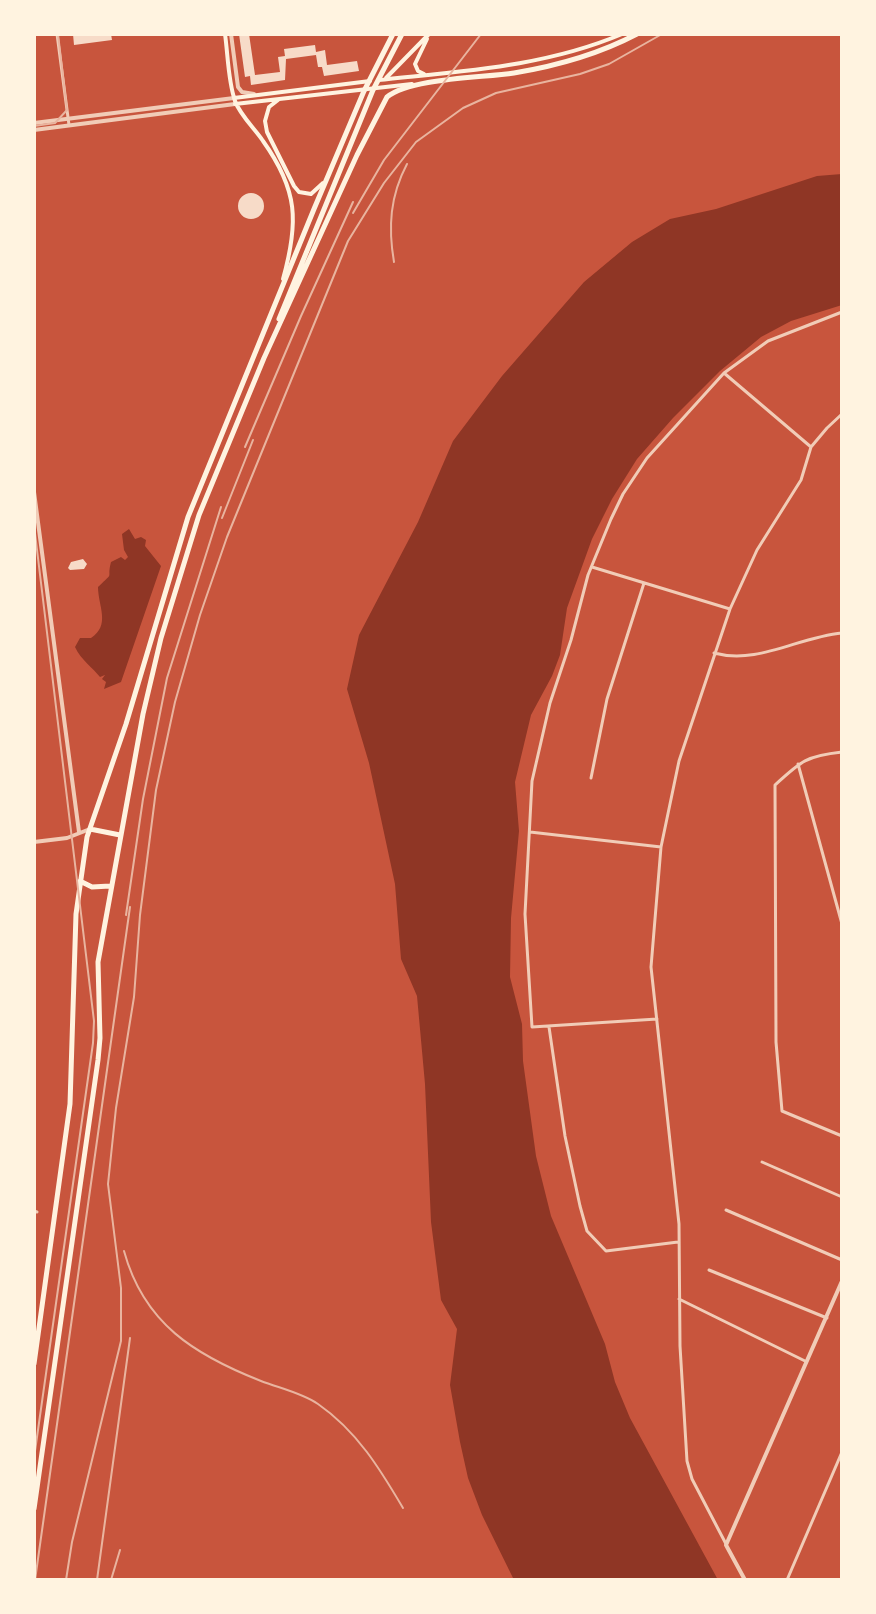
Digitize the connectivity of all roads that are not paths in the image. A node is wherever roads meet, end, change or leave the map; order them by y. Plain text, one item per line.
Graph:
1 (57, 34) edge
2 (225, 34) edge
3 (231, 34) edge
4 (393, 34) edge
5 (402, 34) edge
6 (429, 34) edge
7 (622, 34) edge
8 (637, 34) edge
9 (434, 75) junction
10 (384, 79) junction
11 (418, 84) junction
12 (260, 95) junction
13 (280, 98) junction
14 (235, 101) junction
15 (68, 118) junction
16 (34, 123) edge
17 (69, 125) junction
18 (34, 130) edge
19 (327, 177) junction
20 (280, 289) junction
21 (842, 312) edge
22 (264, 358) junction
23 (724, 373) junction
24 (842, 414) edge
25 (811, 447) junction
26 (34, 492) edge
27 (592, 567) junction
28 (644, 583) junction
29 (730, 609) junction
30 (842, 633) edge
31 (714, 653) junction
32 (842, 752) edge
33 (798, 764) junction
34 (591, 778) dead end
35 (90, 829) junction
36 (529, 831) junction
37 (79, 832) junction
38 (120, 835) junction
39 (34, 842) edge
40 (661, 847) junction
41 (80, 880) junction
42 (110, 886) junction
43 (842, 924) edge
44 (657, 1019) junction
45 (549, 1026) junction
46 (842, 1136) edge
47 (762, 1162) dead end
48 (842, 1197) edge
49 (726, 1210) dead end
50 (678, 1242) junction
51 (842, 1260) edge
52 (709, 1270) dead end
53 (842, 1281) edge
54 (679, 1299) junction
55 (827, 1318) junction
56 (808, 1362) junction
57 (34, 1364) edge
58 (842, 1452) edge
59 (34, 1509) edge
60 (726, 1545) junction
61 (745, 1580) edge
62 (787, 1580) edge

1 - 15 street
2 - 14 main road
3 - 12 street
4 - 19 main road
5 - 22 main road
6 - 9 main road
6 - 10 main road
7 - 9 main road
8 - 11 main road
9 - 10 main road
10 - 12 main road
11 - 13 main road
11 - 22 main road
12 - 14 main road
13 - 14 main road
13 - 19 main road
14 - 15 street
14 - 17 street
14 - 20 main road
15 - 16 street
15 - 17 street
17 - 18 street
19 - 20 main road
20 - 35 main road
21 - 23 street
22 - 38 main road
23 - 25 street
23 - 27 street
24 - 25 street
25 - 29 street
26 - 37 street
27 - 28 street
27 - 36 street
28 - 29 street
28 - 34 street
29 - 31 street
30 - 31 street
31 - 40 street
32 - 33 street
33 - 43 street
33 - 46 street
35 - 37 street
35 - 38 main road
35 - 41 main road
36 - 40 street
36 - 45 street
37 - 39 street
38 - 42 main road
40 - 44 street
41 - 42 main road
41 - 57 main road
42 - 59 main road
44 - 45 street
44 - 50 street
45 - 50 street
47 - 48 street
49 - 51 street
50 - 54 street
52 - 55 street
53 - 55 street
54 - 56 street
54 - 60 street
55 - 56 street
56 - 60 street
58 - 62 street
60 - 61 street

